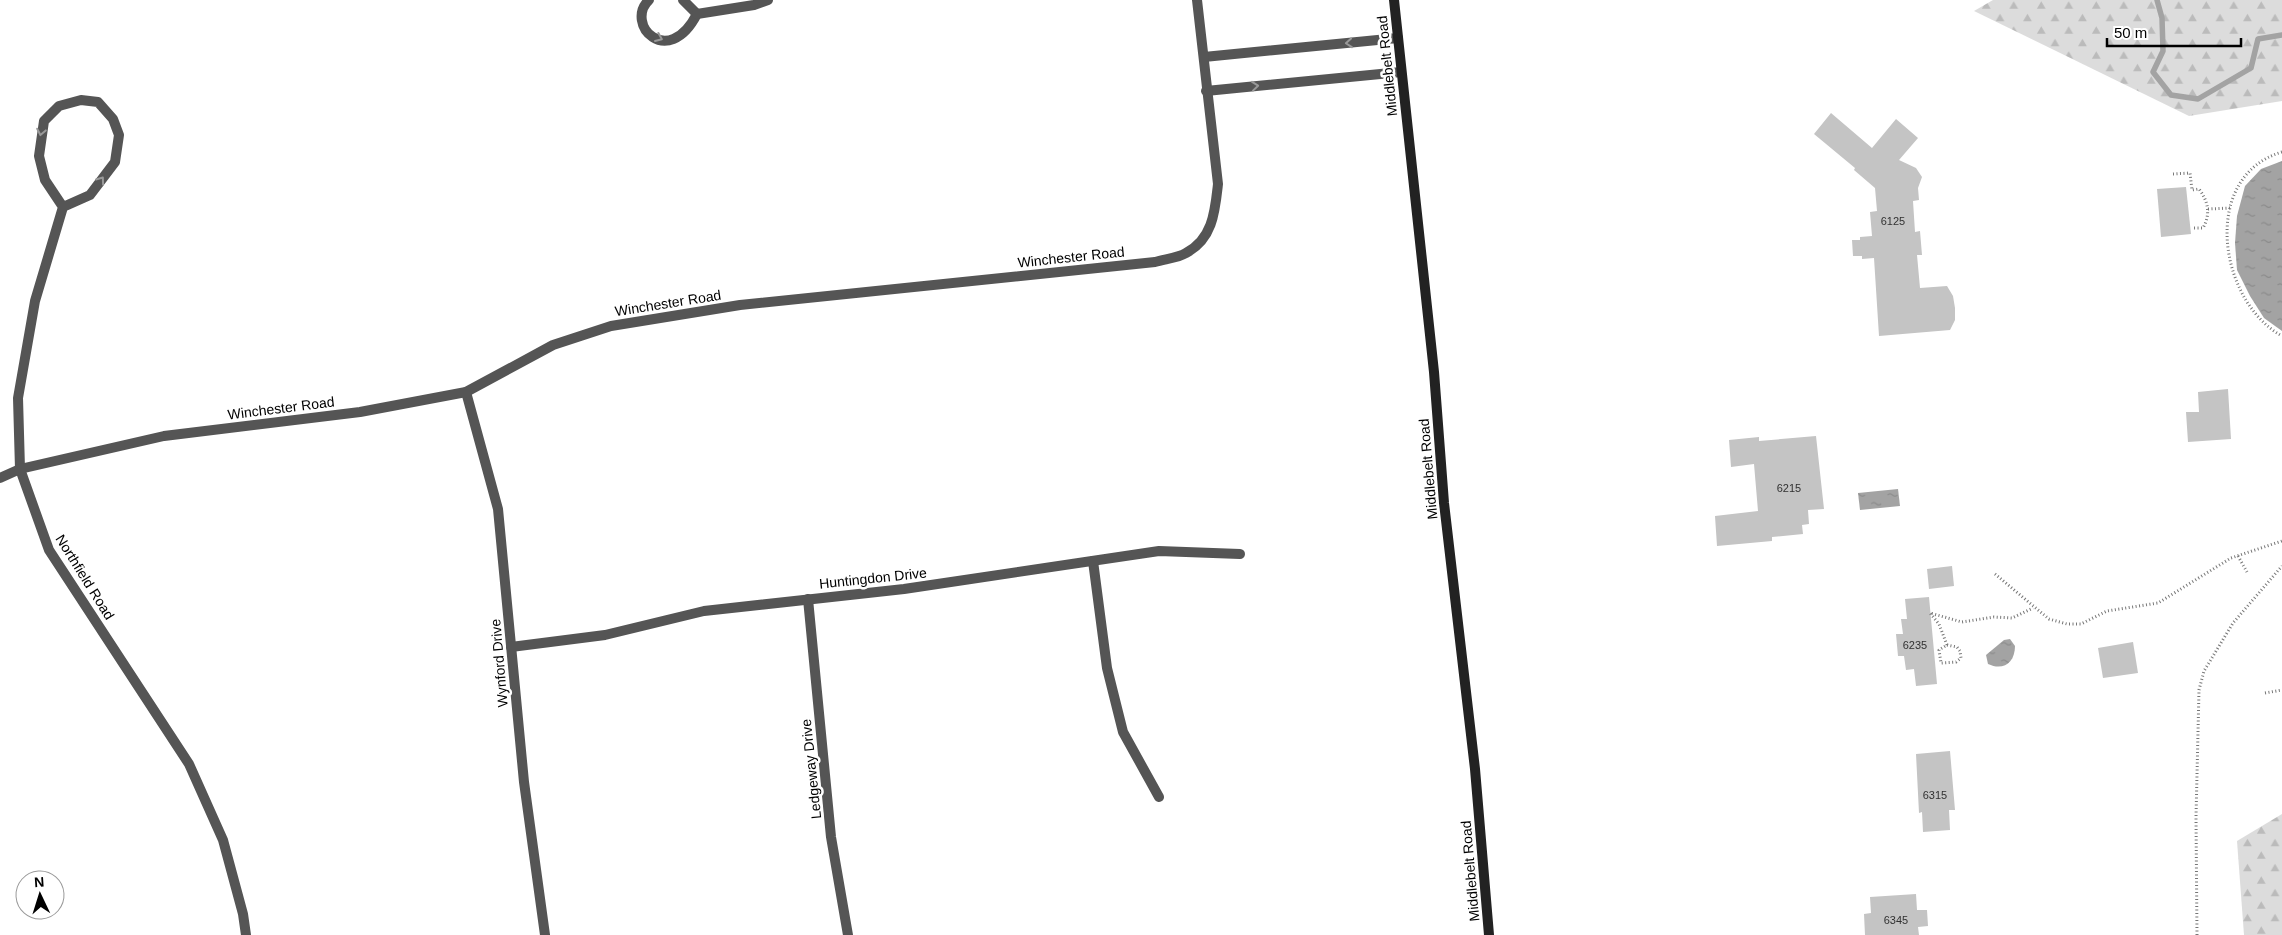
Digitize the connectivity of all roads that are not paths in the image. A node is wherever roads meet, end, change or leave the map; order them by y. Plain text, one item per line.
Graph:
1 (649, 0) edge
2 (683, 0) edge
3 (768, 0) edge
4 (1197, 0) edge
5 (1394, 0) edge
6 (697, 14) junction
7 (1398, 38) junction
8 (1204, 57) junction
9 (1401, 72) junction
10 (1206, 91) junction
11 (63, 207) junction
12 (466, 392) junction
13 (20, 469) junction
14 (0, 478) edge
15 (1240, 554) dead end
16 (1093, 561) junction
17 (808, 599) junction
18 (511, 647) junction
19 (1159, 797) dead end
20 (246, 935) edge
21 (545, 935) edge
22 (848, 935) edge
23 (1488, 935) edge

1 -> 6 street
2 - 6 street
3 - 6 street
4 - 8 street, Winchester Road
5 - 7 street, Middlebelt Road
7 -> 8 street
7 - 9 street, Middlebelt Road
8 - 10 street, Winchester Road
10 -> 9 street
9 - 23 street, Middlebelt Road
10 - 12 street, Winchester Road
11 -> 11 street
11 - 13 street, Northfield Road
12 - 13 street, Winchester Road
12 - 18 street, Wynford Drive
13 - 14 street, Winchester Road
13 - 20 street, Northfield Road
15 - 16 street, Huntingdon Drive
16 - 17 street, Huntingdon Drive
16 - 19 street
17 - 18 street, Huntingdon Drive
17 - 22 street, Ledgeway Drive
18 - 21 street, Wynford Drive

